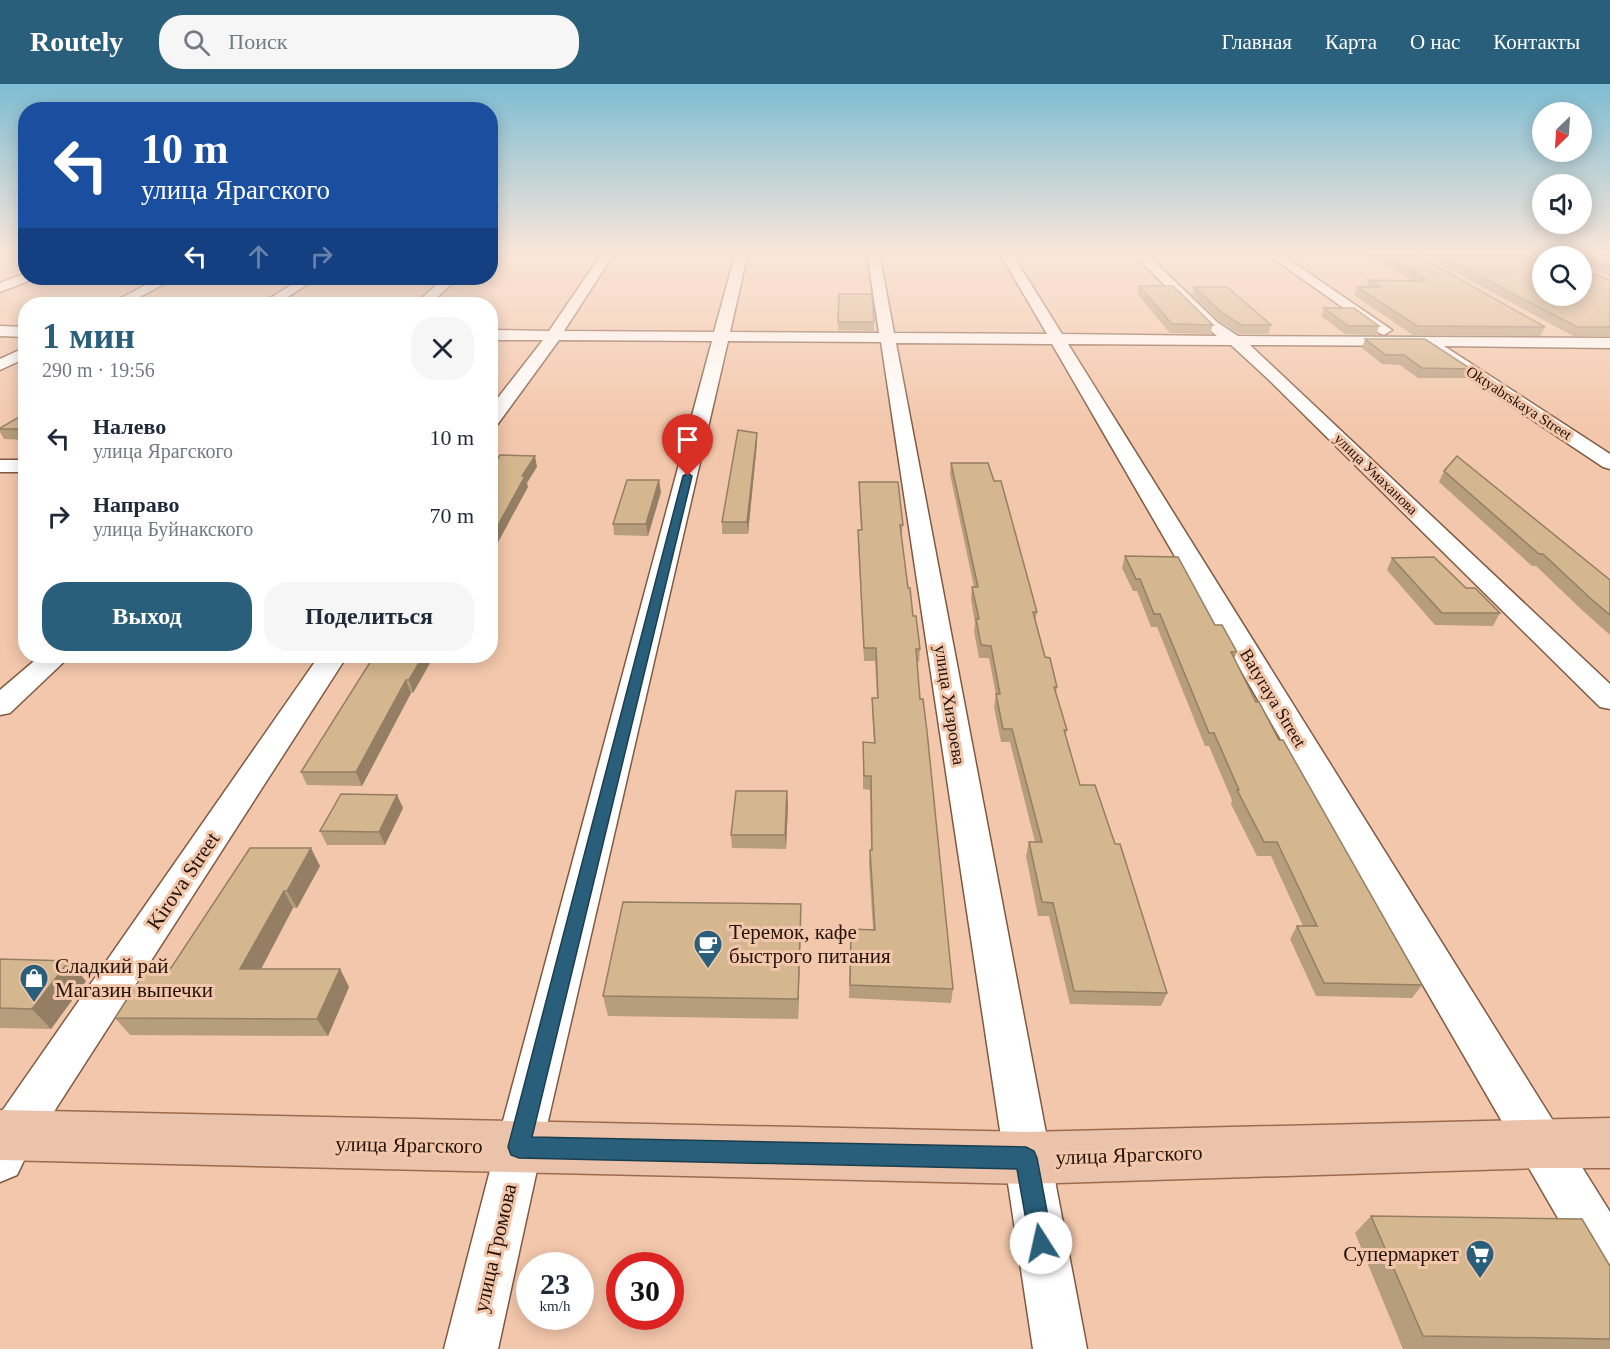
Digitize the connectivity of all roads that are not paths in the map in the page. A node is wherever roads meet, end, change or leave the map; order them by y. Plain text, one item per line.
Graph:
1 (570, 311) edge
2 (729, 311) edge
3 (884, 311) edge
4 (1040, 311) edge
5 (1198, 311) edge
6 (1356, 311) edge
7 (1538, 326) edge
8 (0, 331) edge
9 (18, 332) edge
10 (498, 334) edge
11 (554, 335) junction
12 (723, 336) junction
13 (889, 338) junction
14 (1057, 339) junction
15 (1237, 342) junction
16 (1401, 342) junction
17 (1427, 342) junction
18 (1568, 342) junction
19 (1610, 343) edge
20 (18, 356) edge
21 (0, 365) edge
22 (498, 410) edge
23 (1610, 463) edge
24 (0, 466) edge
25 (18, 466) edge
26 (48, 663) edge
27 (328, 663) edge
28 (1610, 699) edge
29 (0, 706) edge
30 (4, 1143) edge
31 (1540, 1143) junction
32 (1610, 1143) edge
33 (519, 1147) junction
34 (1026, 1158) junction
35 (1610, 1259) edge
36 (471, 1349) edge
37 (1060, 1349) edge

1 - 11 street
2 - 12 street, улица Громова
3 - 13 street, улица Хизроева
4 - 14 street, Batyraya Street
5 - 15 street, улица Умаханова
6 - 16 street
7 - 18 street
8 - 9 street
10 - 11 street
11 - 12 street
11 - 22 street
12 - 13 street
12 - 33 street, улица Громова
13 - 14 street
13 - 34 street, улица Хизроева
14 - 15 street
14 - 31 street, Batyraya Street
15 - 16 street
15 - 28 street, улица Умаханова
16 - 17 street
17 - 18 street
17 - 23 street, Oktyabrskaya Street
18 - 19 street
20 - 21 street
24 - 25 street
26 - 29 street
27 - 30 street, Kirova Street
30 - 33 main road, улица Ярагского
31 - 32 main road, улица Ярагского
31 - 34 main road, улица Ярагского
31 - 35 street, Batyraya Street
33 - 34 main road, улица Ярагского
33 - 36 street, улица Громова
34 - 37 street, улица Хизроева

